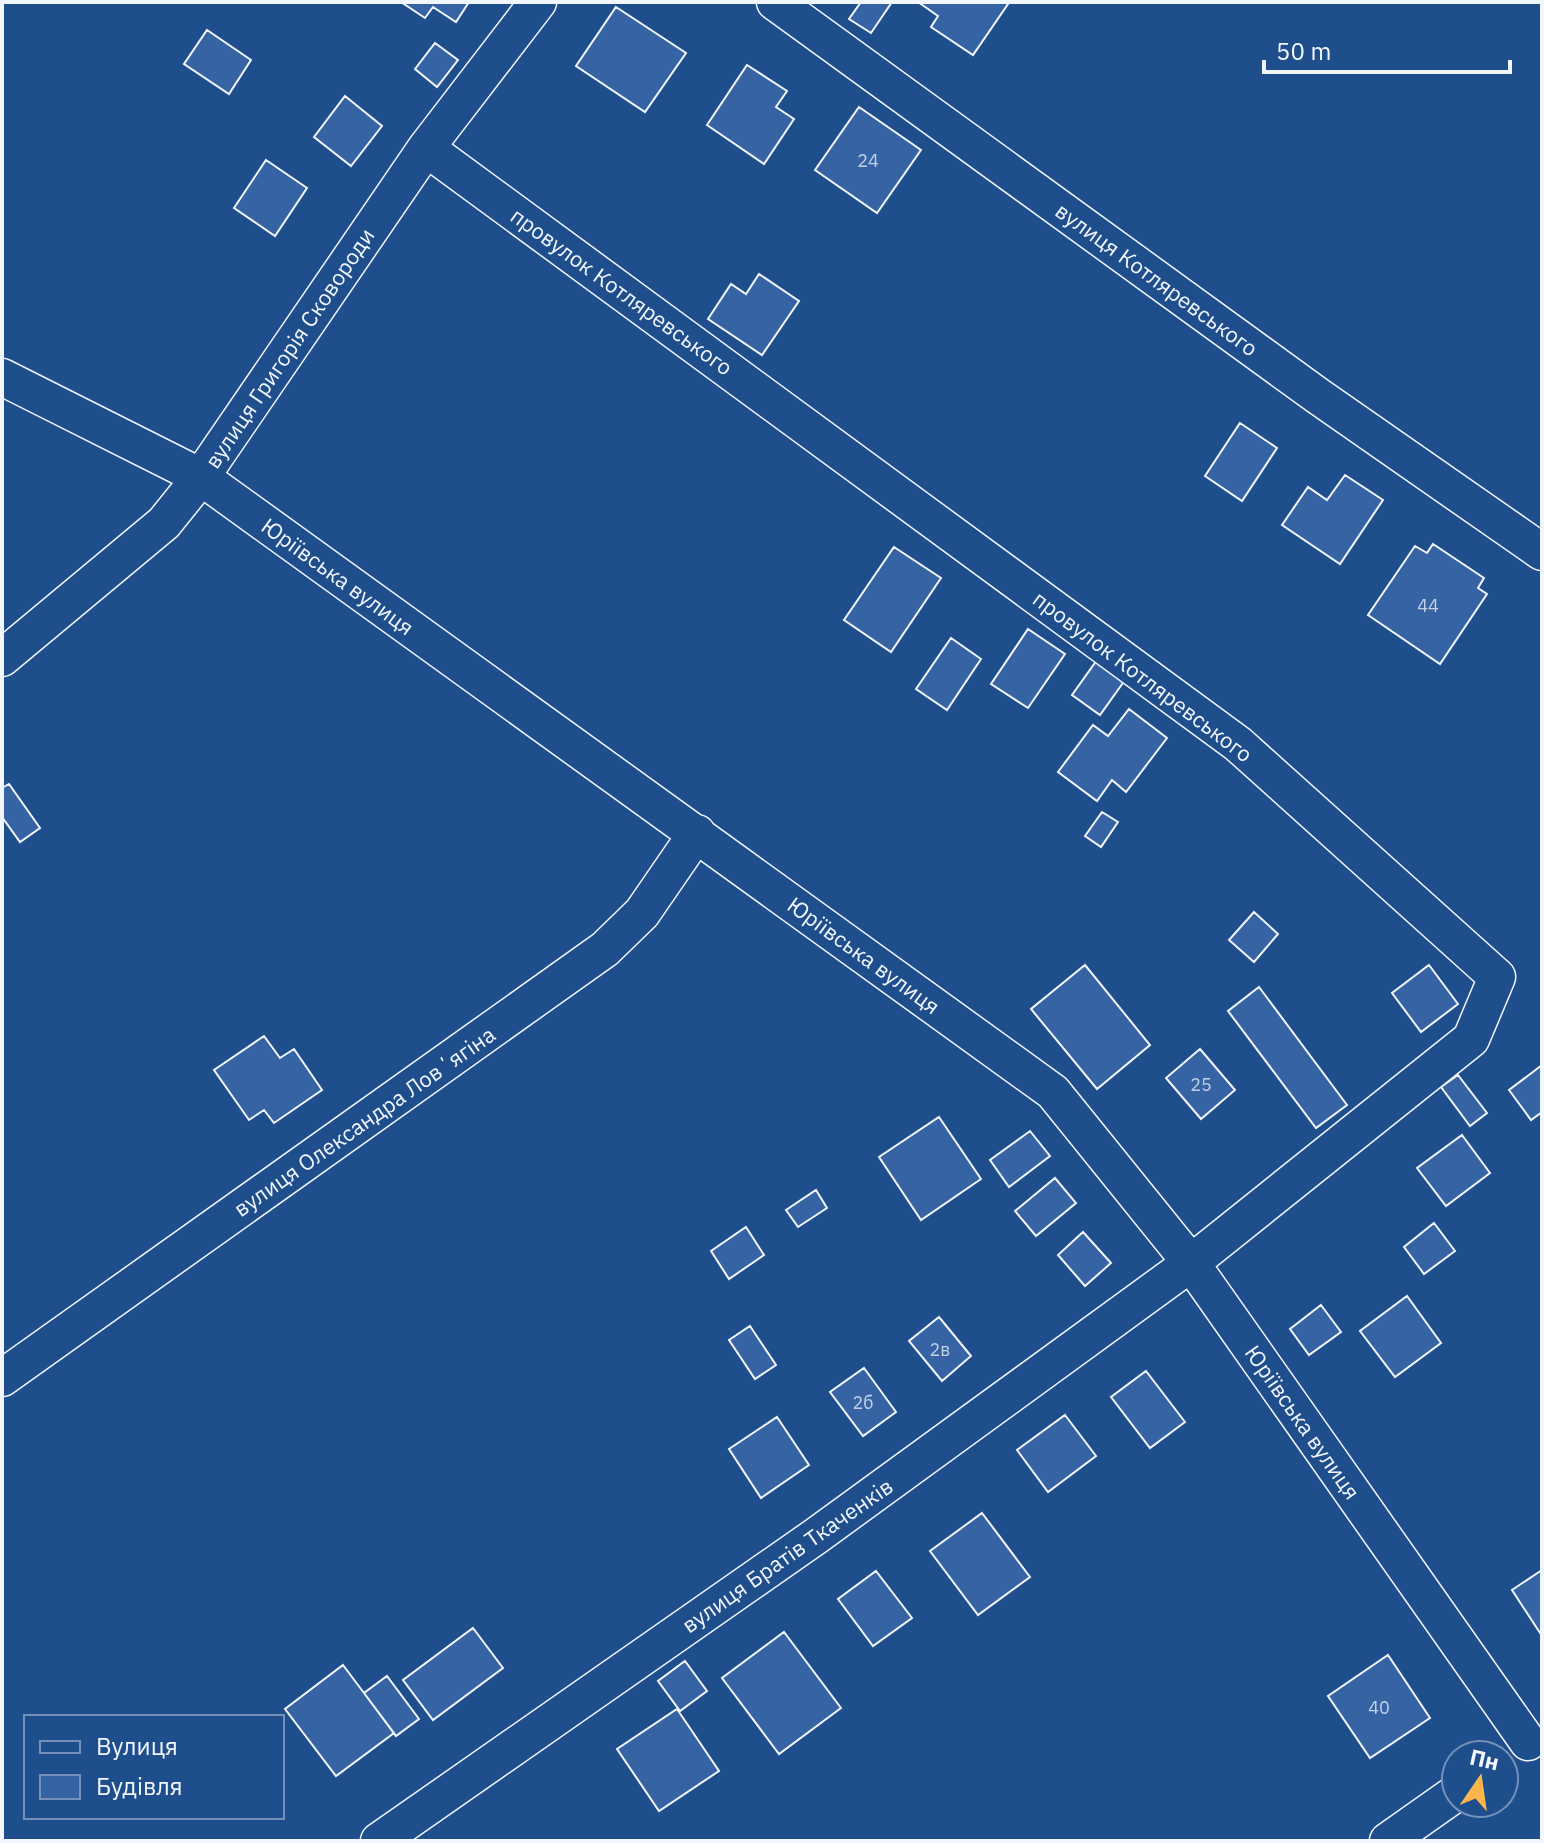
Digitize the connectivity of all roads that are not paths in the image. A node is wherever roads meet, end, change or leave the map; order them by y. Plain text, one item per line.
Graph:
1 (538, 2) edge
2 (775, 2) edge
3 (426, 148) junction
4 (2, 377) edge
5 (201, 477) junction
6 (1542, 552) edge
7 (2, 658) edge
8 (697, 833) junction
9 (1191, 1263) junction
10 (2, 1378) edge
11 (1525, 1745) edge
12 (1440, 1804) edge
13 (379, 1841) edge
14 (1388, 1841) edge

1 - 3 street, вулиця Григорія Сковороди
2 - 6 street, вулиця Котляревського
3 - 5 street, вулиця Григорія Сковороди
3 - 9 street, провулок Котляревського
4 - 5 street, Юріївська вулиця
5 - 7 street, вулиця Григорія Сковороди
5 - 8 street, Юріївська вулиця
8 - 9 street, Юріївська вулиця
8 - 10 street, вулиця Олександра Ловʼягіна
9 - 11 street, Юріївська вулиця
9 - 13 street, вулиця Братів Ткаченків
12 - 14 street

